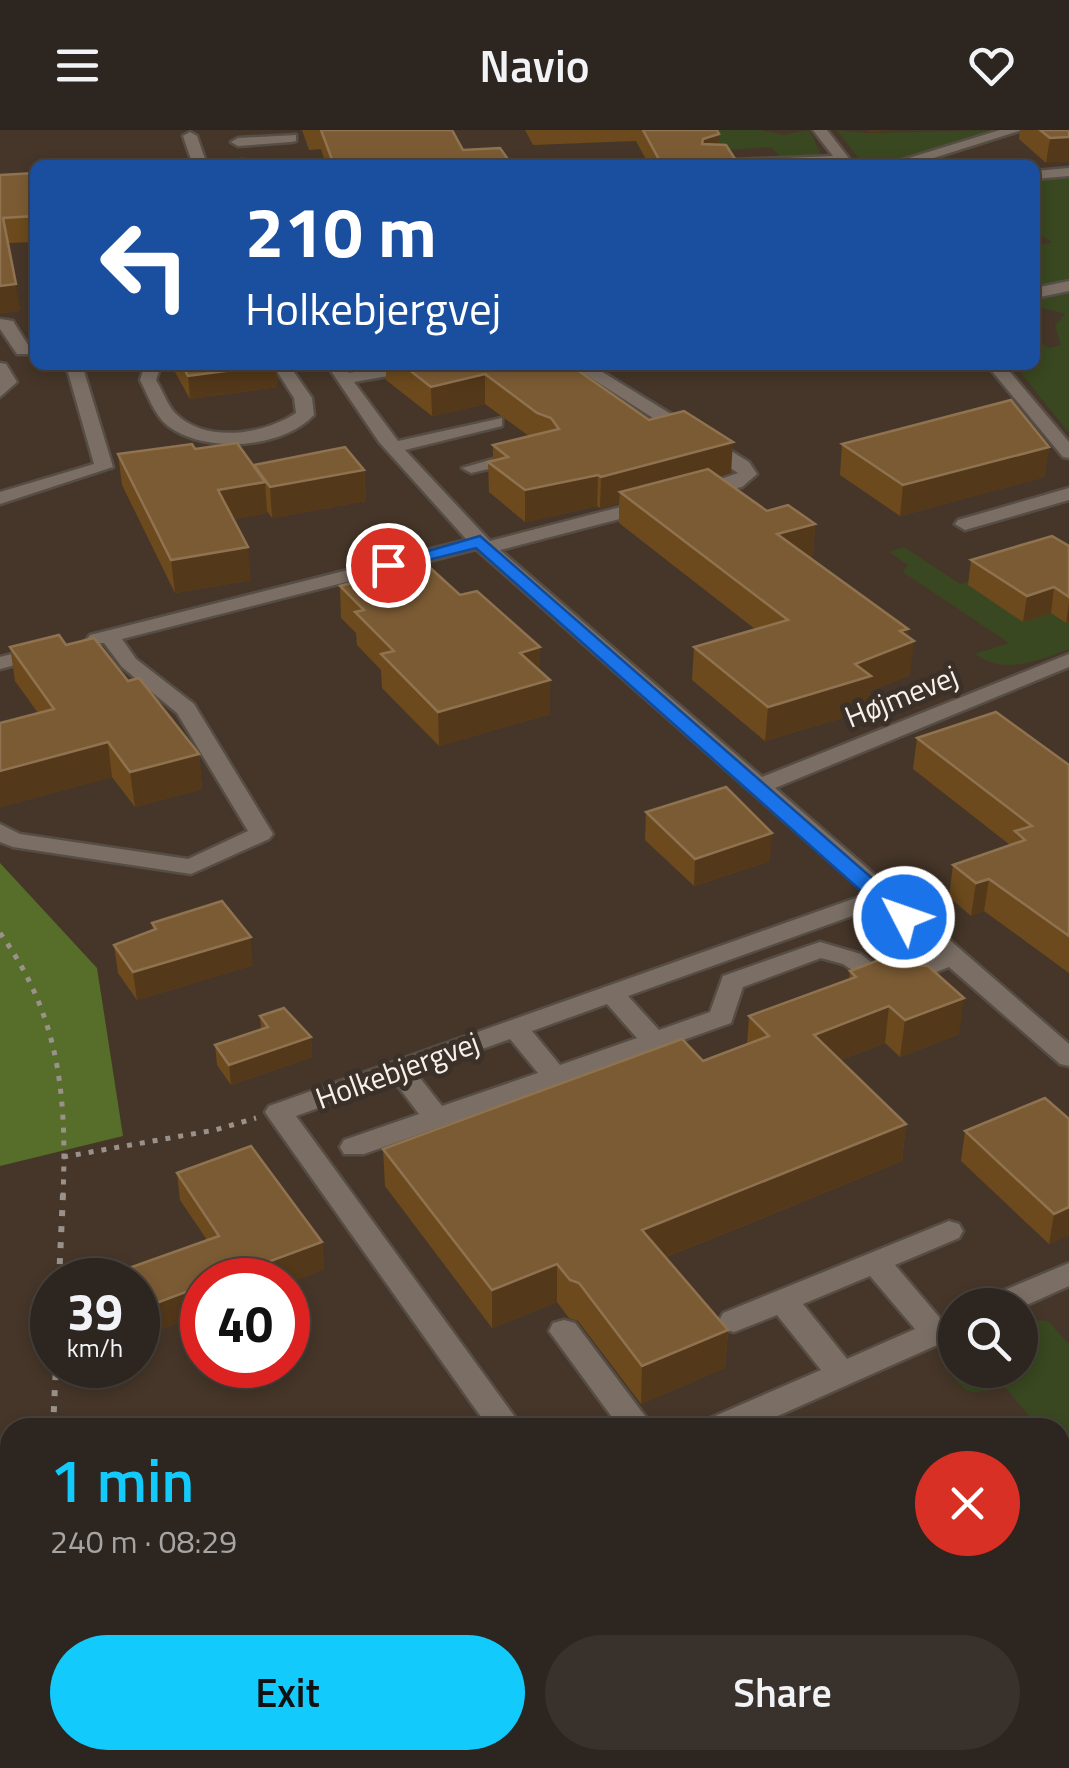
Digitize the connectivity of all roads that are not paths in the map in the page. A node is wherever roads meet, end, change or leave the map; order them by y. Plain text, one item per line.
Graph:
1 (820, 130) edge
2 (1015, 130) edge
3 (190, 136) dead end
4 (236, 136) edge
5 (291, 138) dead end
6 (198, 160) edge
7 (842, 160) edge
8 (910, 160) edge
9 (1069, 172) edge
10 (1040, 175) edge
11 (1069, 286) edge
12 (1040, 292) edge
13 (0, 324) edge
14 (29, 349) edge
15 (0, 354) edge
16 (0, 368) edge
17 (75, 370) edge
18 (151, 370) edge
19 (284, 370) edge
20 (587, 370) edge
21 (999, 370) edge
22 (339, 372) edge
23 (0, 392) edge
24 (496, 422) dead end
25 (464, 430) junction
26 (396, 446) junction
27 (540, 451) edge
28 (1069, 452) edge
29 (503, 460) junction
30 (471, 468) dead end
31 (1069, 494) edge
32 (0, 498) edge
33 (965, 524) dead end
34 (483, 545) junction
35 (109, 636) junction
36 (1069, 660) edge
37 (0, 663) edge
38 (756, 788) junction
39 (0, 831) edge
40 (881, 897) junction
41 (952, 958) junction
42 (611, 993) junction
43 (515, 1028) junction
44 (654, 1041) junction
45 (1069, 1058) edge
46 (399, 1069) junction
47 (554, 1076) junction
48 (436, 1118) junction
49 (354, 1147) dead end
50 (949, 1231) dead end
51 (875, 1262) junction
52 (1069, 1274) edge
53 (1037, 1288) edge
54 (782, 1301) junction
55 (938, 1321) edge
56 (734, 1322) dead end
57 (564, 1331) dead end
58 (938, 1331) edge
59 (842, 1374) junction
60 (500, 1418) edge
61 (630, 1418) edge
62 (742, 1418) edge

1 - 7 street
2 - 8 street
3 - 6 street
4 - 5 street
9 - 10 street
11 - 12 street
13 - 14 street
14 - 15 street
16 - 23 street
17 - 32 street
18 - 19 street
20 - 34 street
21 - 28 street
22 - 26 street
24 - 25 street
25 - 26 street
25 - 29 street
26 - 34 street
27 - 29 street
29 - 30 street
31 - 33 street
34 - 35 street
34 - 38 street
35 - 37 street
35 - 39 street
36 - 38 street, Højmevej
38 - 40 street
40 - 41 street
40 - 42 street, Holkebjergvej
41 - 44 street
41 - 45 street
42 - 43 street, Holkebjergvej
42 - 44 street
43 - 46 street, Holkebjergvej
43 - 47 street
44 - 47 street
46 - 48 street
46 - 60 street, Holkebjergvej
47 - 48 street
48 - 49 street
50 - 51 street
51 - 54 street
51 - 55 street
52 - 53 street
54 - 56 street
54 - 59 street
57 - 61 street
58 - 59 street
59 - 62 street

